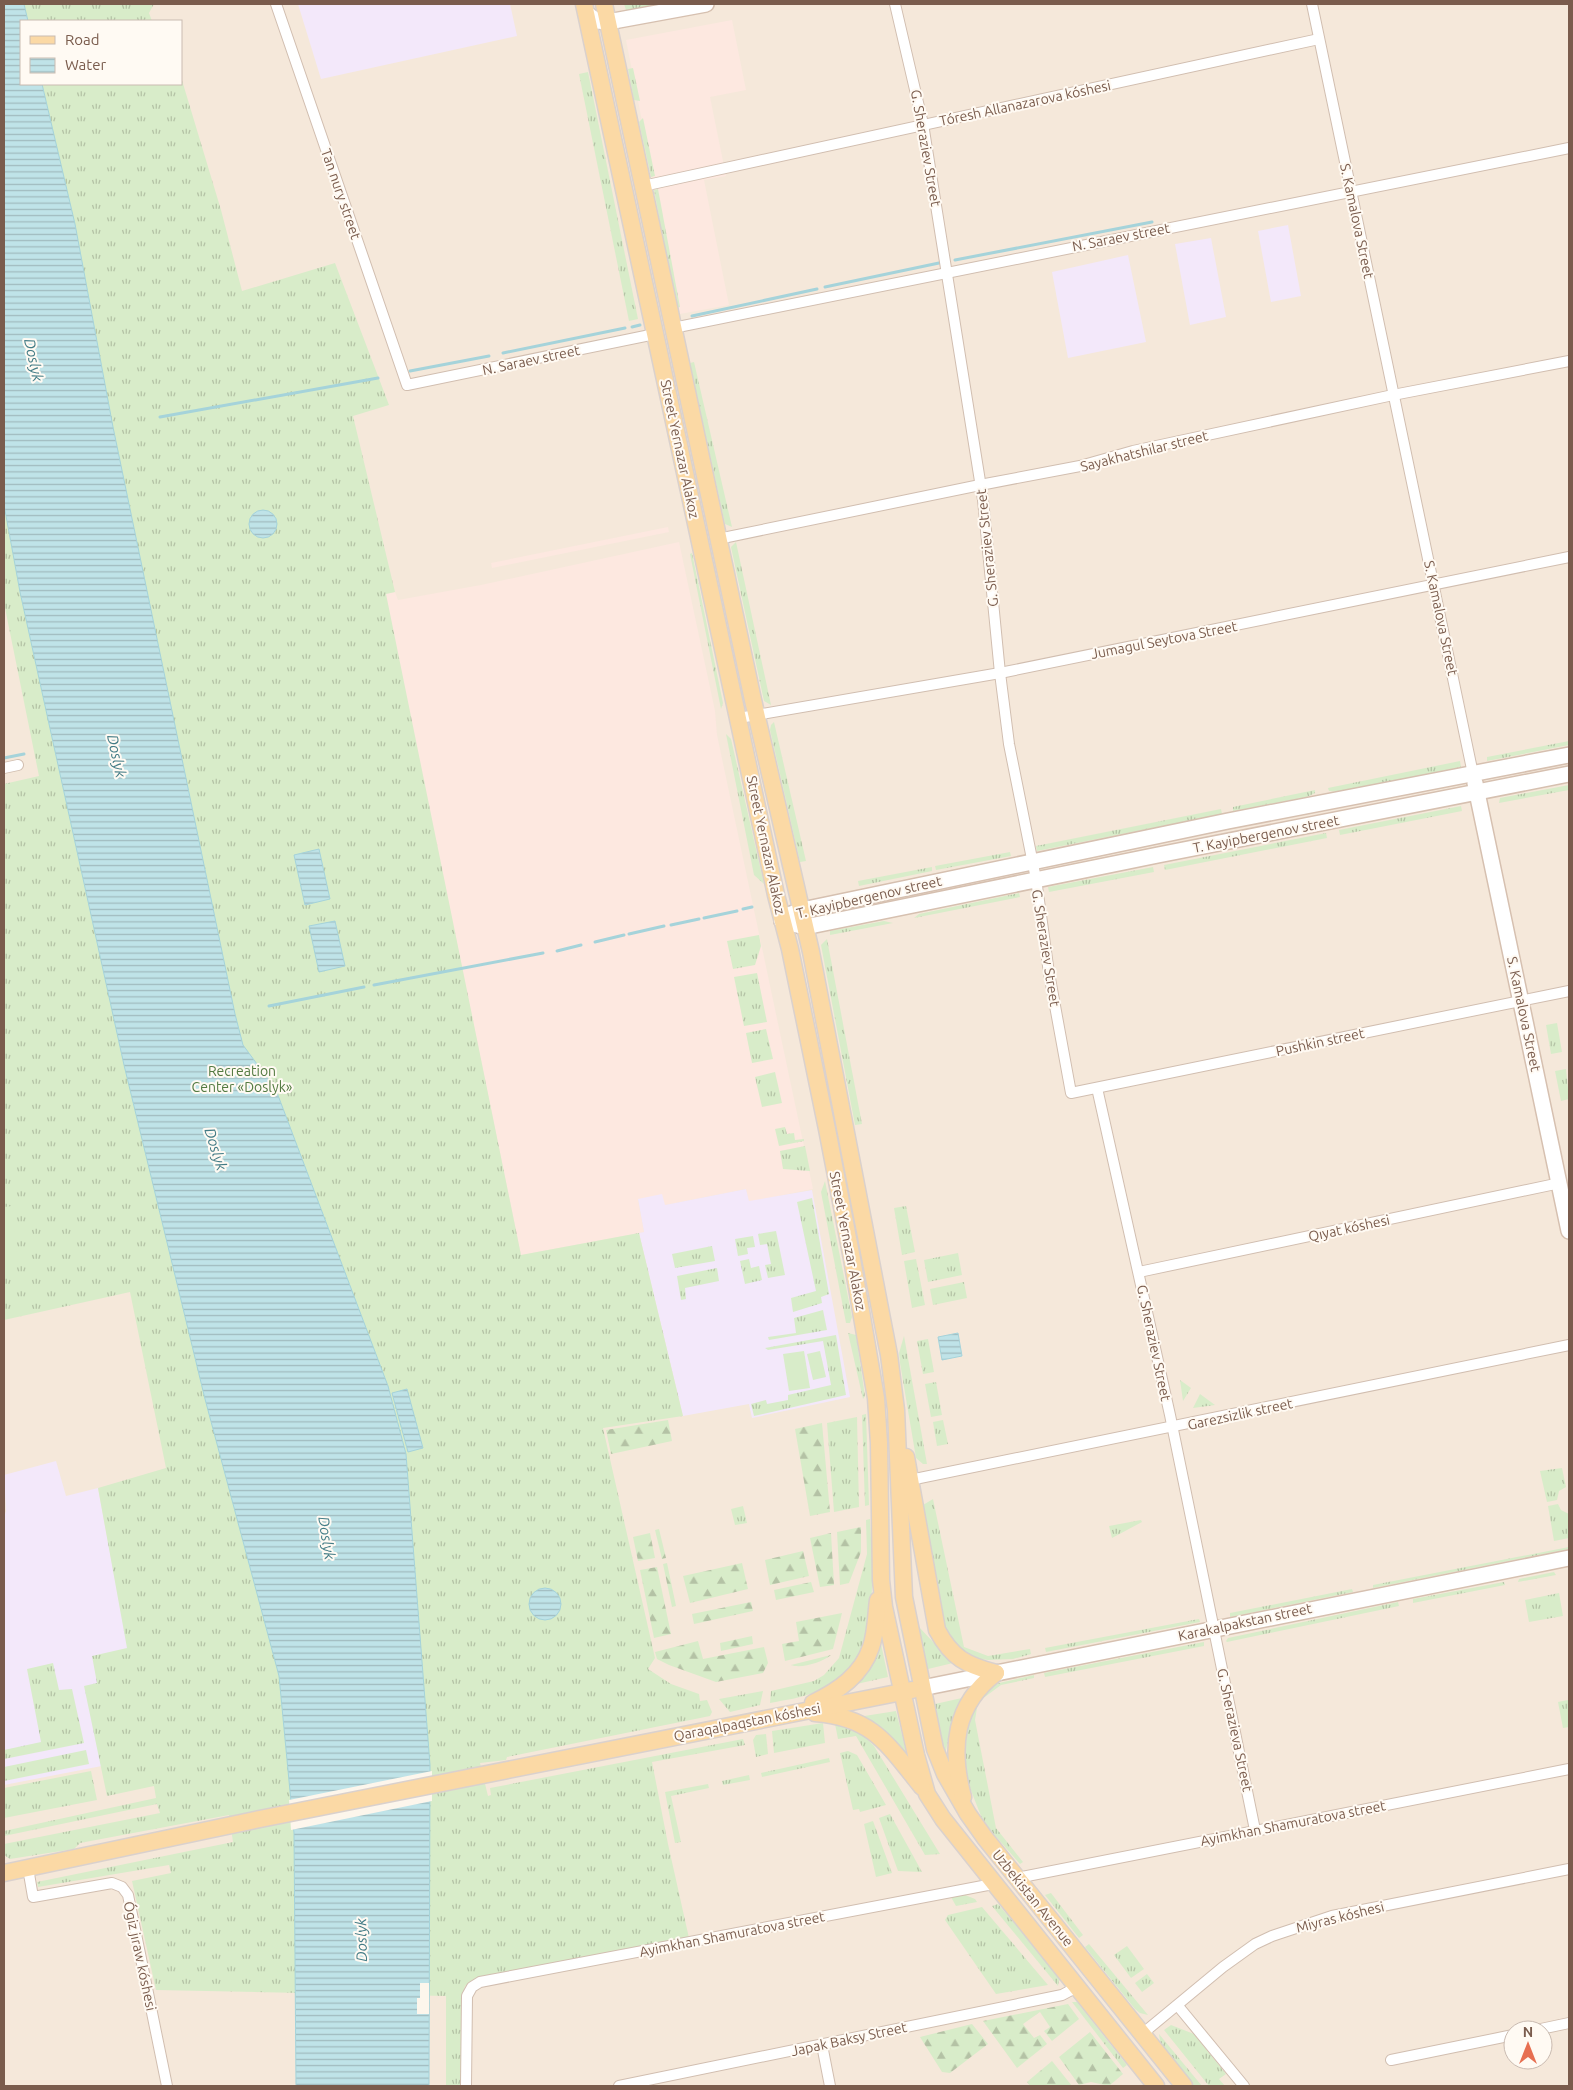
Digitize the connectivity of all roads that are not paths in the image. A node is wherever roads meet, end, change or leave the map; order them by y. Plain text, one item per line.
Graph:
1 (276, 4) edge
2 (604, 4) edge
3 (706, 4) edge
4 (895, 4) edge
5 (1312, 4) edge
6 (585, 8) edge
7 (608, 22) junction
8 (611, 39) junction
9 (1319, 39) junction
10 (592, 42) junction
11 (924, 124) junction
12 (1569, 148) edge
13 (643, 186) junction
14 (1351, 191) junction
15 (947, 272) junction
16 (673, 328) junction
17 (655, 334) junction
18 (1569, 361) edge
19 (407, 385) joint
20 (1393, 395) junction
21 (980, 485) junction
22 (718, 539) junction
23 (1569, 557) edge
24 (1434, 585) junction
25 (1000, 673) junction
26 (756, 714) junction
27 (739, 718) junction
28 (1569, 755) edge
29 (18, 765) dead end
30 (4, 768) edge
31 (1474, 774) junction
32 (1569, 774) edge
33 (1477, 792) junction
34 (1032, 861) junction
35 (1036, 879) junction
36 (826, 905) junction
37 (802, 910) junction
38 (782, 921) junction
39 (832, 922) junction
40 (805, 927) junction
41 (1569, 991) edge
42 (1522, 1000) junction
43 (1097, 1088) junction
44 (1071, 1093) joint
45 (1560, 1183) junction
46 (864, 1229) junction
47 (1569, 1231) edge
48 (847, 1232) junction
49 (1139, 1272) junction
50 (1569, 1345) edge
51 (896, 1410) junction
52 (1172, 1428) junction
53 (910, 1480) junction
54 (899, 1502) junction
55 (1569, 1558) edge
56 (881, 1580) junction
57 (1214, 1629) junction
58 (996, 1673) junction
59 (922, 1688) junction
60 (902, 1692) junction
61 (796, 1712) junction
62 (1569, 1769) edge
63 (927, 1794) junction
64 (968, 1814) junction
65 (1255, 1830) junction
66 (28, 1868) junction
67 (1569, 1869) edge
68 (4, 1873) edge
69 (1017, 1878) junction
70 (993, 1884) junction
71 (1077, 1987) junction
72 (1178, 2006) junction
73 (1569, 2023) edge
74 (1553, 2026) edge
75 (1142, 2034) junction
76 (1503, 2037) edge
77 (822, 2045) junction
78 (1391, 2060) dead end
79 (167, 2086) edge
80 (466, 2086) edge
81 (619, 2086) edge
82 (830, 2086) edge
83 (1156, 2086) edge
84 (1184, 2086) edge
85 (1244, 2086) edge

1 - 19 street, Tan nury street
2 - 7 main road, Street Yernazar Alakoz
3 - 7 main road
4 - 11 street, G. Sheraziev Street
5 - 9 street, S. Kamalova Street
6 - 7 main road
6 - 10 main road, Street Yernazar Alakoz
7 - 8 main road, Street Yernazar Alakoz
8 - 10 main road
8 - 13 main road, Street Yernazar Alakoz
9 - 11 street, Tóresh Allanazarova kóshesi
9 - 14 street, S. Kamalova Street
10 - 17 main road, Street Yernazar Alakoz
11 - 13 street, Tóresh Allanazarova kóshesi
11 - 15 street, G. Sheraziev Street
12 - 14 street, N. Saraev street
13 - 16 main road, Street Yernazar Alakoz
14 - 15 street, N. Saraev street
14 - 20 street, S. Kamalova Street
15 - 16 street, N. Saraev street
15 - 21 street, G. Sheraziev Street
16 - 22 main road, Street Yernazar Alakoz
17 - 19 street, N. Saraev street
17 - 27 main road, Street Yernazar Alakoz
18 - 20 street, Sayakhatshilar street
20 - 21 street, Sayakhatshilar street
20 - 24 street, S. Kamalova Street
21 - 22 street, Sayakhatshilar street
21 - 25 street, G. Sheraziev Street
22 - 26 main road, Street Yernazar Alakoz
23 - 24 street, Jumagul Seytova Street
24 - 25 street, Jumagul Seytova Street
24 - 31 street, S. Kamalova Street
25 - 26 street, Jumagul Seytova Street
25 - 34 street, G. Sheraziev Street
26 - 27 street, Jumagul Seytova Street
26 - 37 main road, Street Yernazar Alakoz
27 - 38 main road, Street Yernazar Alakoz
28 - 31 main road, T. Kayipbergenov street
29 - 30 street
31 - 33 main road, S. Kamalova Street
31 - 34 main road, T. Kayipbergenov street
32 - 33 main road, T. Kayipbergenov street
33 - 35 main road, T. Kayipbergenov street
33 - 42 main road, S. Kamalova Street
34 - 35 street, G. Sheraziev Street
34 - 36 main road, T. Kayipbergenov street
35 - 39 main road, T. Kayipbergenov street
35 - 44 street, G. Sheraziev Street
36 - 37 main road, T. Kayipbergenov street
36 - 39 main road
37 - 38 main road, T. Kayipbergenov street
37 - 40 main road, Street Yernazar Alakoz
38 - 40 main road, T. Kayipbergenov street
38 - 48 main road, Street Yernazar Alakoz
39 - 40 main road, T. Kayipbergenov street
40 - 46 main road, Street Yernazar Alakoz
41 - 42 street, Pushkin street
42 - 43 street, Pushkin street
42 - 45 main road, S. Kamalova Street
43 - 44 street, Pushkin street
43 - 49 street, G. Sheraziev Street
45 - 47 main road, S. Kamalova Street
45 - 49 street, Qıyat kóshesi
46 - 48 main road
46 - 51 main road, Street Yernazar Alakoz
48 - 56 main road, Street Yernazar Alakoz
49 - 52 street, G. Sheraziev Street
50 - 52 street, Garezsizlik street
51 - 53 main road
51 - 54 main road, Street Yernazar Alakoz
52 - 53 street, Garezsizlik street
52 - 57 street, G. Sheraziev Street
53 - 54 street
53 - 58 main road
54 - 59 main road, Street Yernazar Alakoz
55 - 57 main road, Karakalpakstan street
56 - 60 main road, Street Yernazar Alakoz
56 - 61 main road
57 - 58 main road, Karakalpakstan street
57 - 65 street, G. Sherazieva Street
58 - 59 main road, Karakalpakstan street
58 - 64 main road
59 - 60 main road, Qaraqalpaqstan kóshesi
59 - 64 main road, Uzbekistan Avenue
60 - 61 main road, Qaraqalpaqstan kóshesi
60 - 63 main road, Uzbekistan Avenue
61 - 63 main road
61 - 66 main road, Qaraqalpaqstan kóshesi
62 - 65 street, Ayimkhan Shamuratova street
63 - 70 main road, Uzbekistan Avenue
64 - 69 main road, Uzbekistan Avenue
65 - 69 street, Ayimkhan Shamuratova street
66 - 68 main road
66 - 79 street, Ógiz jıraw kóshesi
67 - 72 street, Miyras kóshesi
69 - 75 main road, Uzbekistan Avenue
70 - 71 main road, Uzbekistan Avenue
70 - 80 street, Ayimkhan Shamuratova street
71 - 77 street, Japak Baksy Street
71 - 83 main road, Uzbekistan Avenue
72 - 75 street, Miyras kóshesi
72 - 85 street
73 - 74 street
75 - 84 main road, Uzbekistan Avenue
76 - 78 street
77 - 81 street, Japak Baksy Street
77 - 82 street

